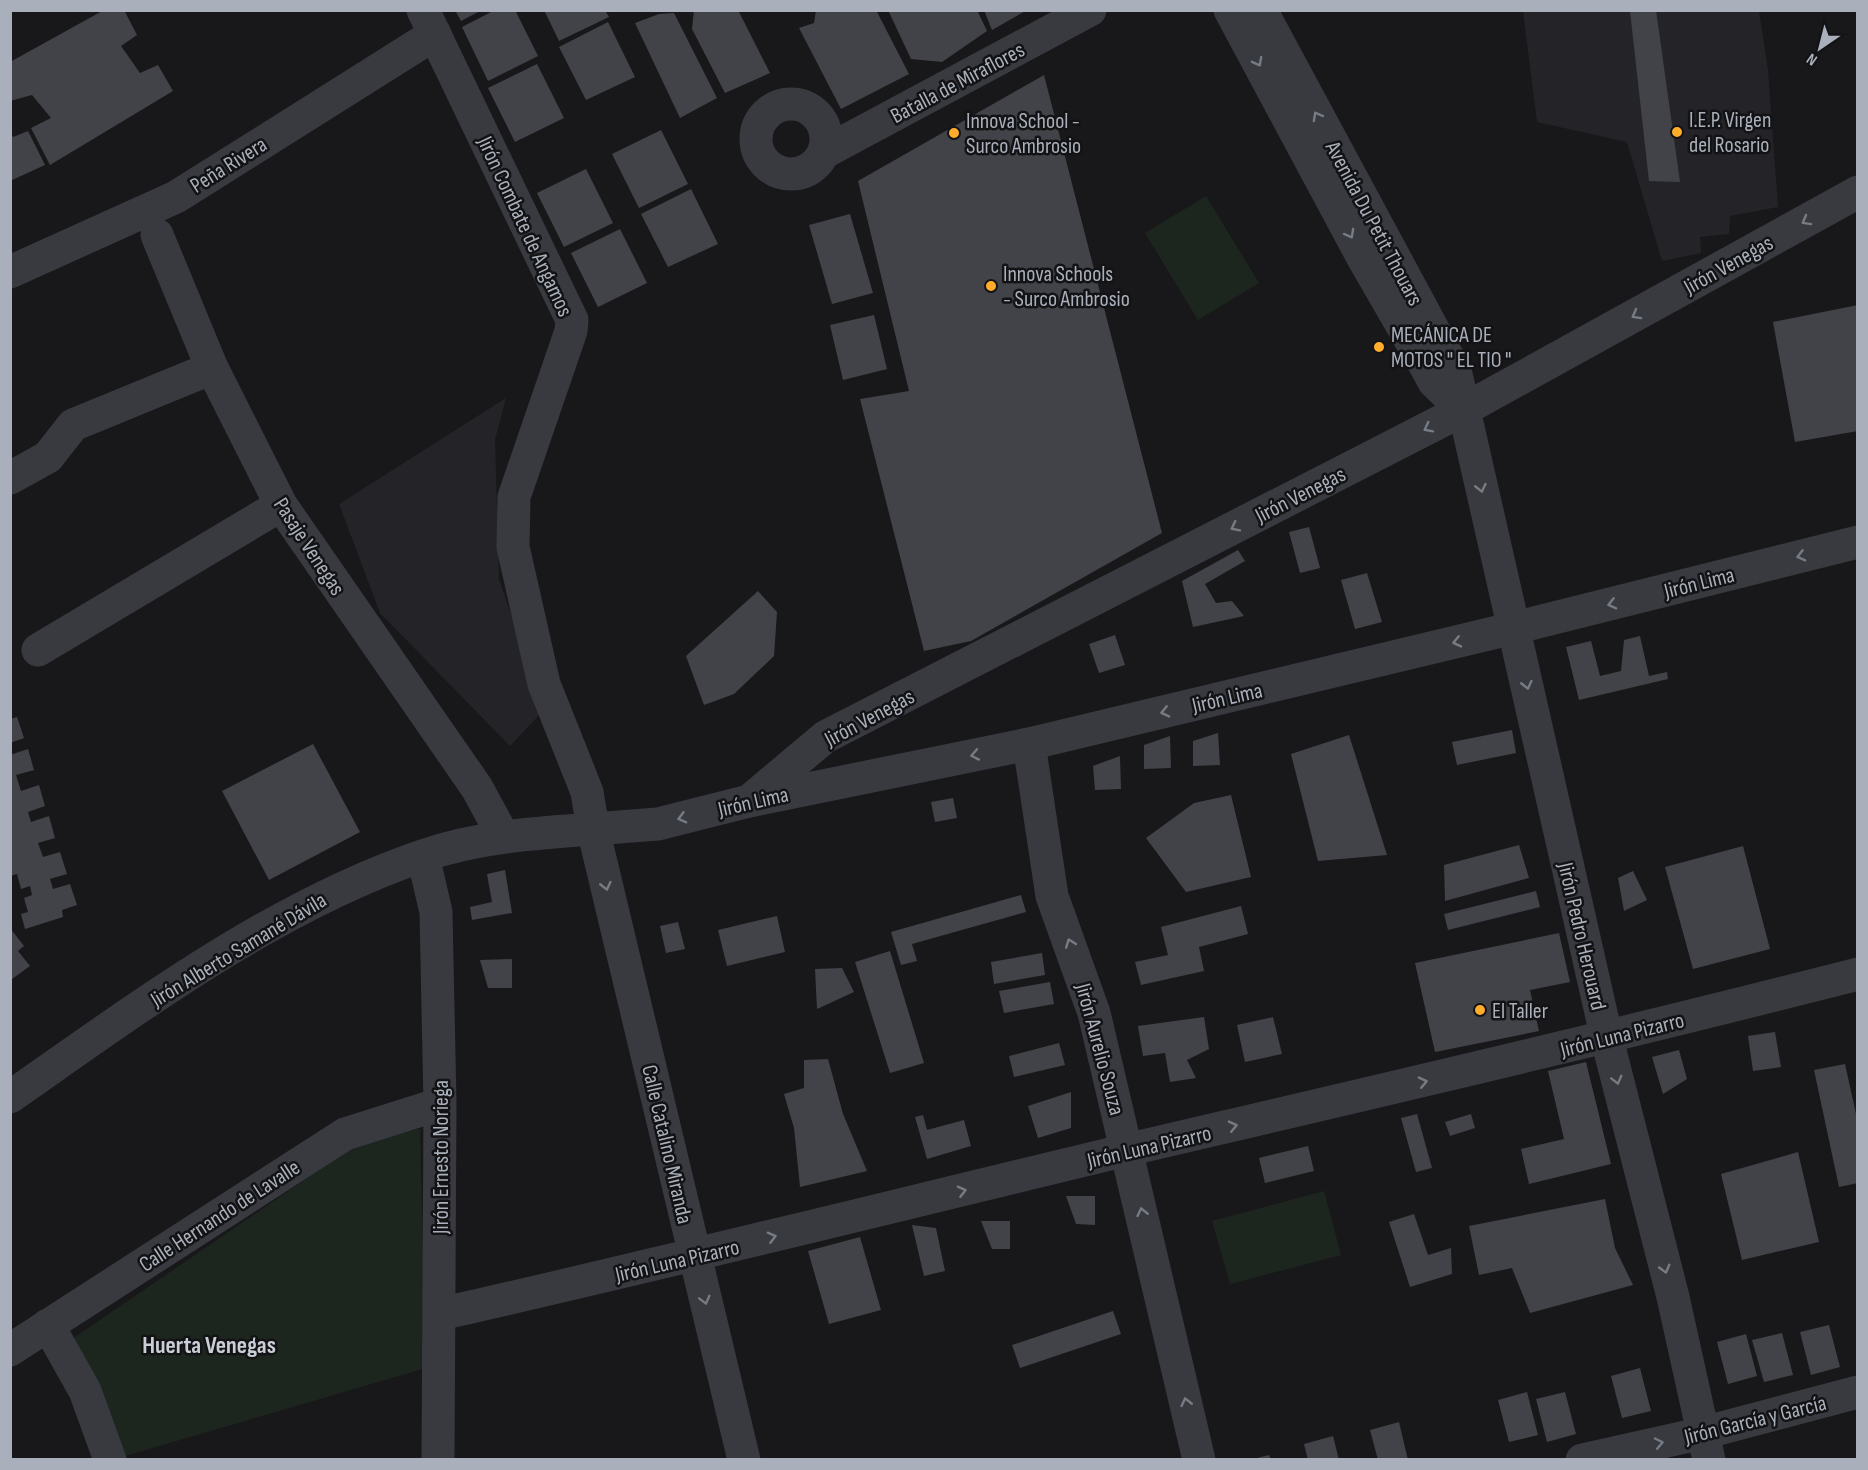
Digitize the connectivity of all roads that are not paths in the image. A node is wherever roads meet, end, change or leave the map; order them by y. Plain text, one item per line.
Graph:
1 (1090, 10) edge
2 (1230, 10) edge
3 (1261, 10) edge
4 (429, 22) edge
5 (825, 152) dead end
6 (1857, 192) edge
7 (157, 235) dead end
8 (10, 272) edge
9 (212, 368) junction
10 (1462, 410) junction
11 (10, 478) edge
12 (281, 505) junction
13 (1857, 542) edge
14 (1514, 628) junction
15 (38, 650) dead end
16 (1029, 744) junction
17 (748, 801) junction
18 (592, 829) junction
19 (503, 836) junction
20 (423, 856) junction
21 (1857, 974) edge
22 (1607, 1039) junction
23 (10, 1097) edge
24 (440, 1104) junction
25 (1128, 1150) junction
26 (695, 1256) junction
27 (440, 1314) junction
28 (48, 1325) junction
29 (10, 1350) edge
30 (1857, 1392) edge
31 (1706, 1446) edge
32 (110, 1460) edge
33 (438, 1460) edge
34 (744, 1460) edge
35 (1199, 1460) edge
36 (1582, 1460) edge

1 - 5 street, Batalla de Miraflores
2 -> 10 street, Avenida Du Petit Thouars
10 -> 3 street, Avenida Du Petit Thouars
4 - 8 street, Peña Rivera
4 - 18 street, Jirón Combate de Angamos
6 -> 10 street, Jirón Venegas
7 - 9 street, Pasaje Venegas
9 - 11 street
9 - 12 street, Pasaje Venegas
10 -> 14 street, Jirón Pedro Herouard
10 -> 17 street, Jirón Venegas
12 - 15 street
12 - 19 street, Pasaje Venegas
13 -> 14 street, Jirón Lima
14 -> 16 street, Jirón Lima
14 -> 22 street, Jirón Pedro Herouard
16 -> 17 street, Jirón Lima
25 -> 16 street, Jirón Aurelio Souza
17 -> 18 street, Jirón Lima
18 - 19 street, Jirón Alberto Samané Dávila
18 -> 26 street, Calle Catalino Miranda
19 - 20 street, Jirón Alberto Samané Dávila
20 - 23 street, Jirón Alberto Samané Dávila
20 - 24 street, Jirón Ernesto Noriega
21 - 22 street, Jirón Luna Pizarro
25 -> 22 street, Jirón Luna Pizarro
22 -> 31 street, Jirón Pedro Herouard
24 - 27 street, Jirón Ernesto Noriega
24 - 28 street, Calle Hernando de Lavalle
26 -> 25 street, Jirón Luna Pizarro
35 -> 25 street, Jirón Aurelio Souza
26 - 27 street, Jirón Luna Pizarro
26 -> 34 street, Calle Catalino Miranda
27 - 33 street, Jirón Ernesto Noriega
28 - 29 street, Calle Hernando de Lavalle
28 - 32 street
30 - 31 street, Jirón García y García
36 -> 31 street, Jirón García y García

